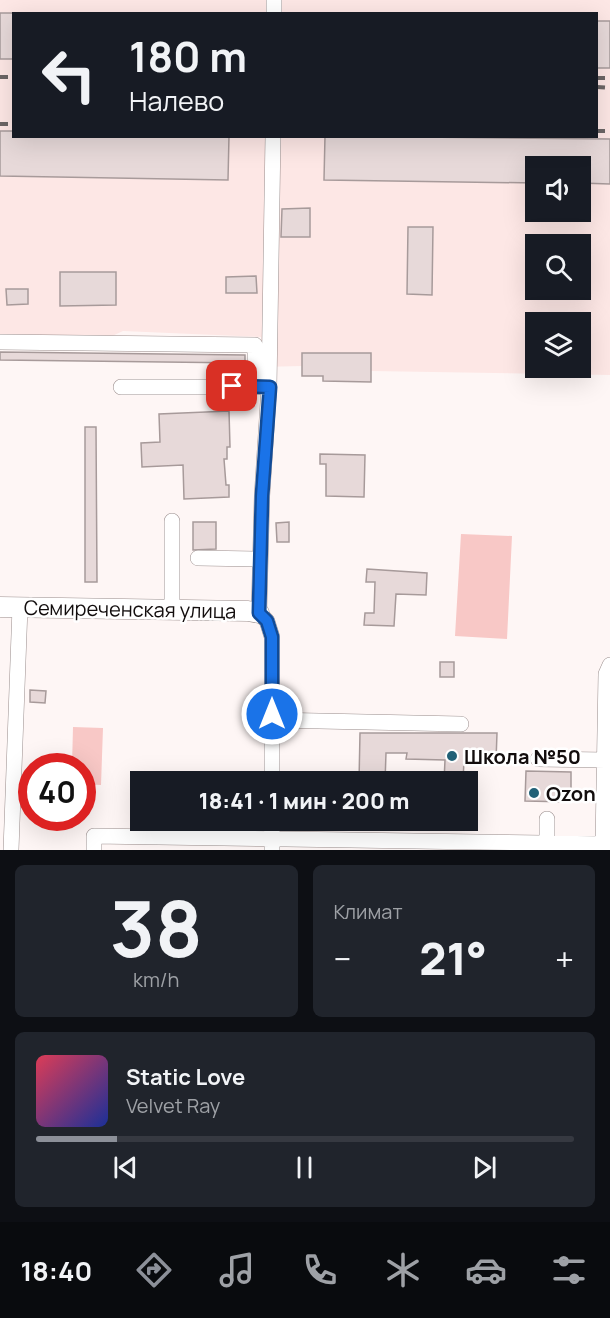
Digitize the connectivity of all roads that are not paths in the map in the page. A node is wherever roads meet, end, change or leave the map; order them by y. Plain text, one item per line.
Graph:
1 (273, 138) edge
2 (0, 342) edge
3 (121, 387) dead end
4 (262, 387) junction
5 (172, 521) dead end
6 (198, 558) dead end
7 (260, 559) junction
8 (0, 607) edge
9 (20, 607) junction
10 (172, 609) junction
11 (259, 613) junction
12 (610, 665) edge
13 (272, 720) junction
14 (461, 724) dead end
15 (538, 759) dead end
16 (605, 760) junction
17 (272, 771) edge
18 (547, 819) dead end
19 (547, 843) junction
20 (607, 844) edge
21 (272, 845) edge
22 (11, 850) edge
23 (94, 850) edge

1 - 4 street
2 - 4 street
3 - 4 street
4 - 7 street
5 - 10 street
6 - 7 street
7 - 11 street
8 - 9 main road, Семиреченская улица
9 - 10 main road, Семиреченская улица
9 - 22 street
10 - 11 main road, Семиреченская улица
11 - 13 street
12 - 16 street
13 - 14 street
13 - 17 street
15 - 16 street
16 - 20 street
18 - 19 street
19 - 20 street
19 - 21 street
21 - 23 street

